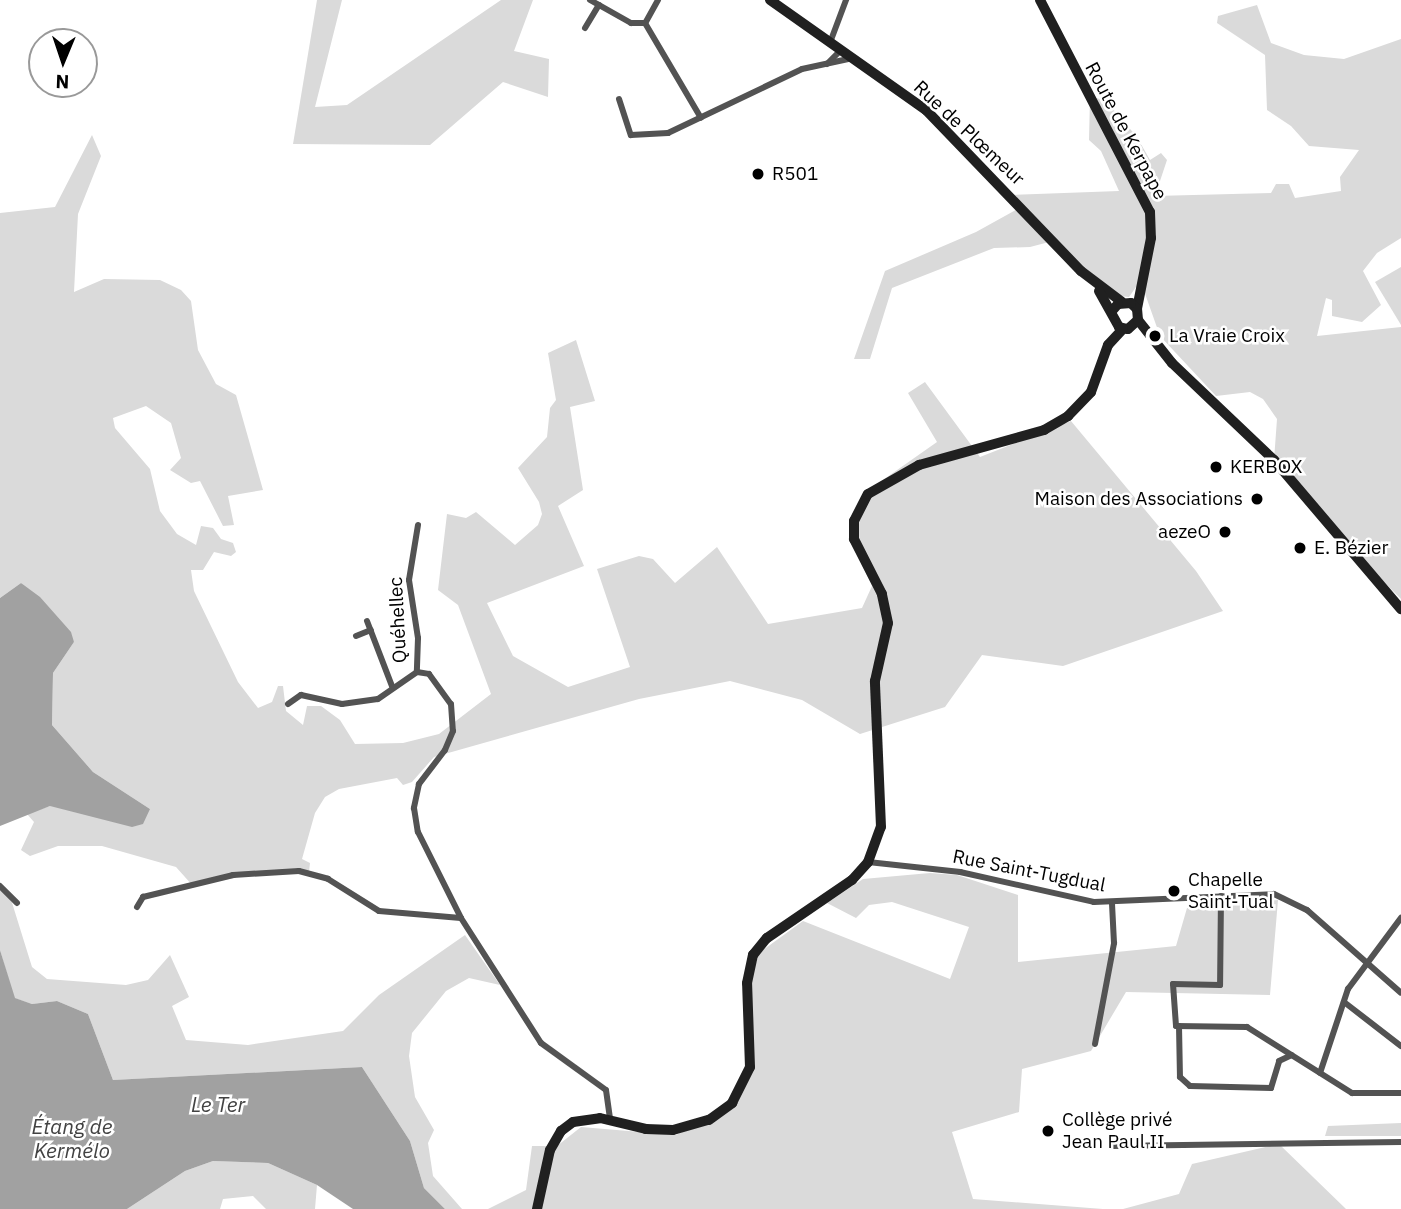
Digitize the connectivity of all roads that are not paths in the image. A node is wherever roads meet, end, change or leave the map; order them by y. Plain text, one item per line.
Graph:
1 (590, 0) edge
2 (657, 0) edge
3 (770, 0) edge
4 (846, 0) edge
5 (1044, 2) edge
6 (599, 5) junction
7 (645, 23) junction
8 (585, 28) dead end
9 (831, 40) junction
10 (842, 49) junction
11 (854, 58) junction
12 (827, 64) junction
13 (619, 99) dead end
14 (701, 118) junction
15 (1140, 283) junction
16 (1096, 284) junction
17 (1124, 302) junction
18 (1137, 309) junction
19 (1112, 316) junction
20 (1138, 320) junction
21 (1125, 329) junction
22 (1152, 342) junction
23 (1075, 409) junction
24 (418, 525) dead end
25 (1401, 609) edge
26 (367, 621) dead end
27 (370, 630) junction
28 (356, 636) dead end
29 (417, 672) junction
30 (392, 686) junction
31 (288, 704) dead end
32 (869, 862) junction
33 (0, 886) edge
34 (1221, 896) junction
35 (17, 903) dead end
36 (1112, 903) junction
37 (137, 907) dead end
38 (461, 918) junction
39 (1401, 918) edge
40 (1367, 963) junction
41 (1401, 993) edge
42 (1344, 1002) junction
43 (1179, 1026) junction
44 (1095, 1044) dead end
45 (1401, 1046) edge
46 (1292, 1055) junction
47 (1320, 1073) junction
48 (1401, 1093) edge
49 (610, 1120) junction
50 (1401, 1142) edge
51 (1112, 1146) dead end
52 (537, 1209) edge

1 - 6 street
2 - 7 street
3 - 9 street, Rue de Plœmeur
4 - 9 street
5 - 15 street, Route de Kerpape
6 - 7 street
6 - 8 street
7 - 14 street
9 - 10 street, Rue de Plœmeur
10 - 11 street, Rue de Plœmeur
10 - 12 street
11 - 12 street
11 - 16 street, Rue de Plœmeur
12 - 14 street
13 - 14 street
15 - 17 street, Route de Kerpape
15 - 18 street, Route de Kerpape
16 - 17 street, Rue de Plœmeur
16 - 19 street, Rue de Plœmeur
17 - 18 street, Rue de Plœmeur
17 - 19 street, Route de Kerpape
18 - 20 street, Route de Kerpape
19 - 21 street, Rue de Plœmeur
19 - 23 street
20 - 21 street
20 - 22 street
21 - 22 street, Rue de Plœmeur
21 - 23 street
22 - 25 street
23 - 32 street
24 - 29 street, Quéhellec
26 - 27 street
27 - 28 street
27 - 30 street
29 - 30 street, Quéhellec
29 - 38 street, Quéhellec
30 - 31 street, Quéhellec
32 - 36 street, Rue Saint-Tugdual
32 - 49 street
33 - 35 street
34 - 36 street, Rue Saint-Tugdual
34 - 40 street, Rue Saint-Tugdual
34 - 43 street
36 - 44 street
37 - 38 street
38 - 49 street, Quéhellec
39 - 40 street
40 - 41 street, Rue Saint-Tugdual
40 - 42 street
42 - 45 street
42 - 47 street
43 - 46 street
43 - 46 street
46 - 47 street
47 - 48 street
49 - 52 street
50 - 51 street

